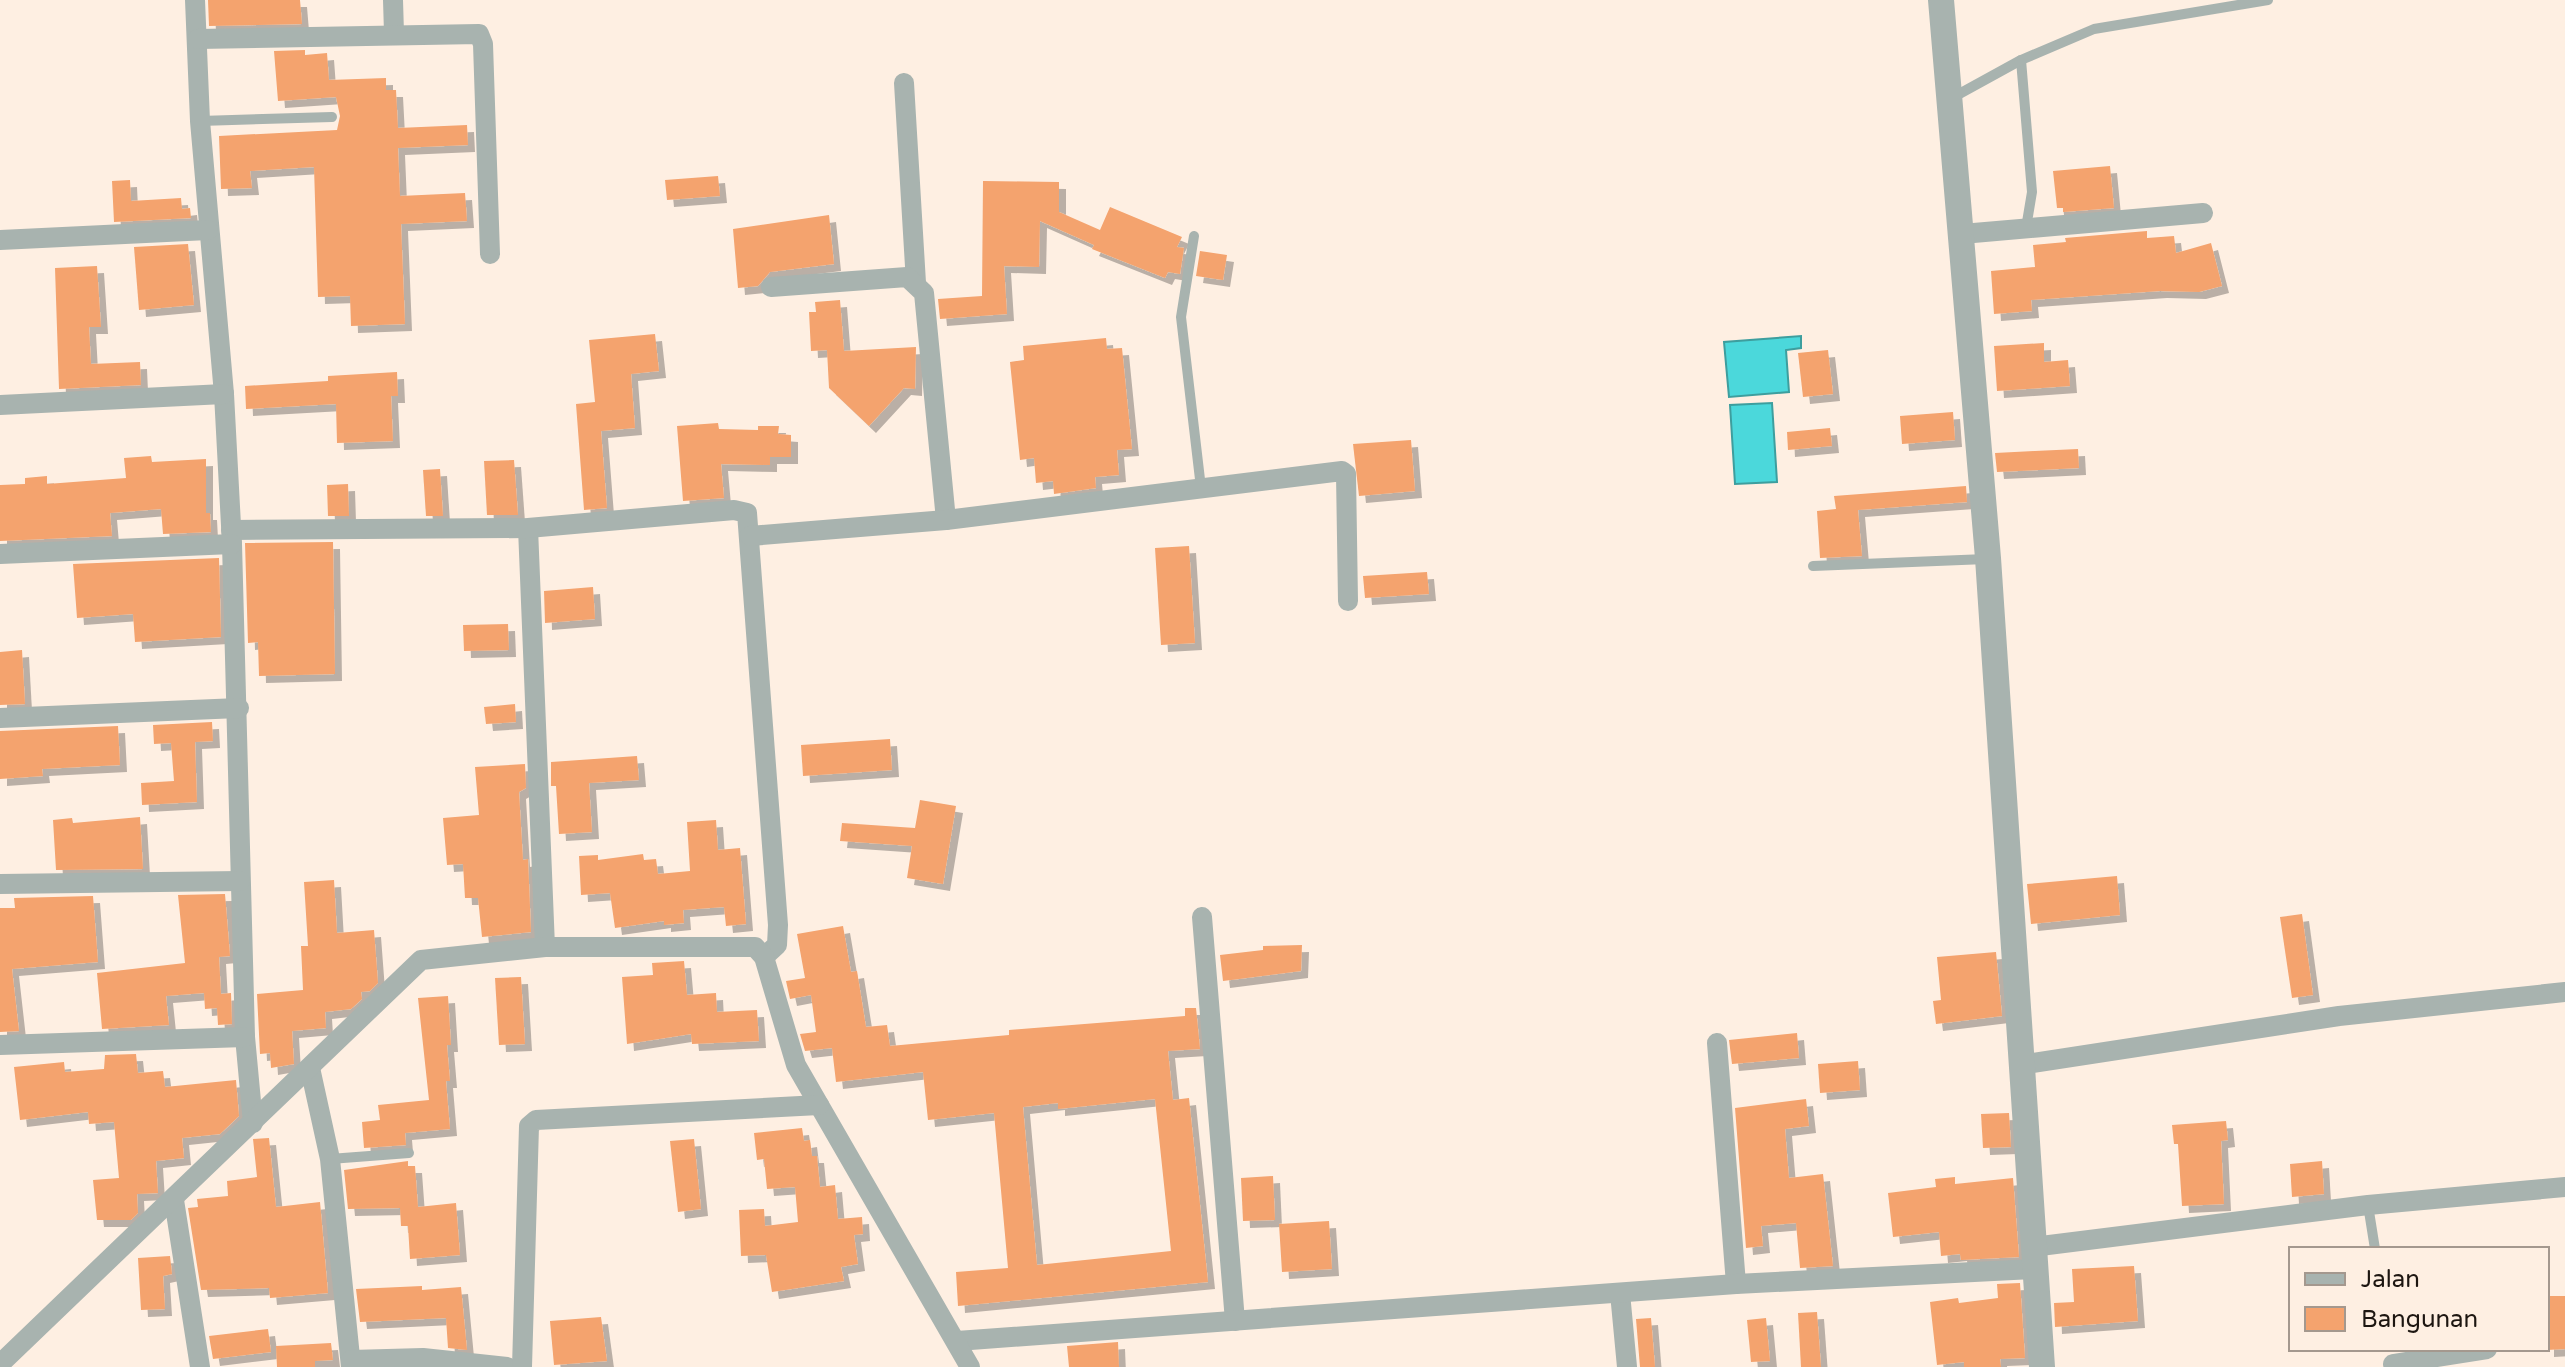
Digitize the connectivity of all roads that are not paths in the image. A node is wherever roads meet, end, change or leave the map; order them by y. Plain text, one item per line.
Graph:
1 (195, 0) edge
2 (393, 0) edge
3 (1941, 0) edge
4 (2268, 0) edge
5 (394, 33) junction
6 (198, 39) junction
7 (2021, 60) junction
8 (904, 83) dead end
9 (1948, 100) junction
10 (332, 117) dead end
11 (200, 121) junction
12 (2203, 213) dead end
13 (2026, 228) junction
14 (208, 230) junction
15 (1962, 234) junction
16 (1194, 236) dead end
17 (0, 240) edge
18 (490, 254) dead end
19 (916, 283) junction
20 (771, 287) dead end
21 (224, 394) junction
22 (0, 405) edge
23 (1201, 488) junction
24 (946, 520) junction
25 (528, 528) junction
26 (750, 536) junction
27 (232, 537) junction
28 (0, 554) edge
29 (1988, 558) junction
30 (1813, 566) dead end
31 (1348, 601) dead end
32 (239, 708) junction
33 (0, 718) edge
34 (240, 881) junction
35 (0, 884) edge
36 (1202, 917) dead end
37 (545, 947) junction
38 (764, 957) junction
39 (2565, 992) edge
40 (245, 1037) junction
41 (1717, 1043) dead end
42 (0, 1045) edge
43 (2019, 1065) junction
44 (310, 1068) junction
45 (819, 1105) junction
46 (253, 1123) junction
47 (409, 1153) dead end
48 (330, 1159) junction
49 (2565, 1187) edge
50 (174, 1200) junction
51 (2368, 1205) junction
52 (2375, 1247) edge
53 (2033, 1258) junction
54 (1736, 1284) junction
55 (1620, 1293) junction
56 (1235, 1321) junction
57 (957, 1341) junction
58 (2470, 1351) edge
59 (2392, 1360) edge
60 (0, 1364) edge
61 (351, 1364) edge
62 (200, 1367) edge
63 (507, 1367) edge
64 (522, 1367) edge
65 (970, 1367) edge
66 (1627, 1367) edge
67 (2042, 1367) edge

1 - 6 street
2 - 5 street
3 - 9 street
4 - 7 lane
5 - 6 street
5 - 18 street
6 - 11 street
7 - 9 lane
7 - 13 lane
8 - 19 street
9 - 15 street
10 - 11 lane
11 - 14 street
12 - 13 street
13 - 15 street
14 - 17 street
14 - 21 street
15 - 29 street
16 - 23 lane
19 - 20 street
19 - 24 street
21 - 22 street
21 - 27 street
23 - 24 street
23 - 31 street
24 - 26 street
25 - 26 street
25 - 27 street
25 - 37 street
26 - 38 street
27 - 28 street
27 - 32 street
29 - 30 lane
29 - 43 street
32 - 33 street
32 - 34 street
34 - 35 street
34 - 40 street
36 - 56 street
37 - 38 street
37 - 44 street
38 - 45 street
39 - 43 street
40 - 42 street
40 - 46 street
41 - 54 street
43 - 53 street
44 - 46 street
44 - 48 street
45 - 57 street
45 - 64 street
46 - 50 street
47 - 48 lane
48 - 61 street
49 - 51 street
50 - 60 street
50 - 62 street
51 - 52 lane
51 - 53 street
53 - 54 street
53 - 67 street
54 - 55 street
55 - 56 street
55 - 66 street
56 - 57 street
57 - 65 street
58 - 59 street
61 - 63 street

